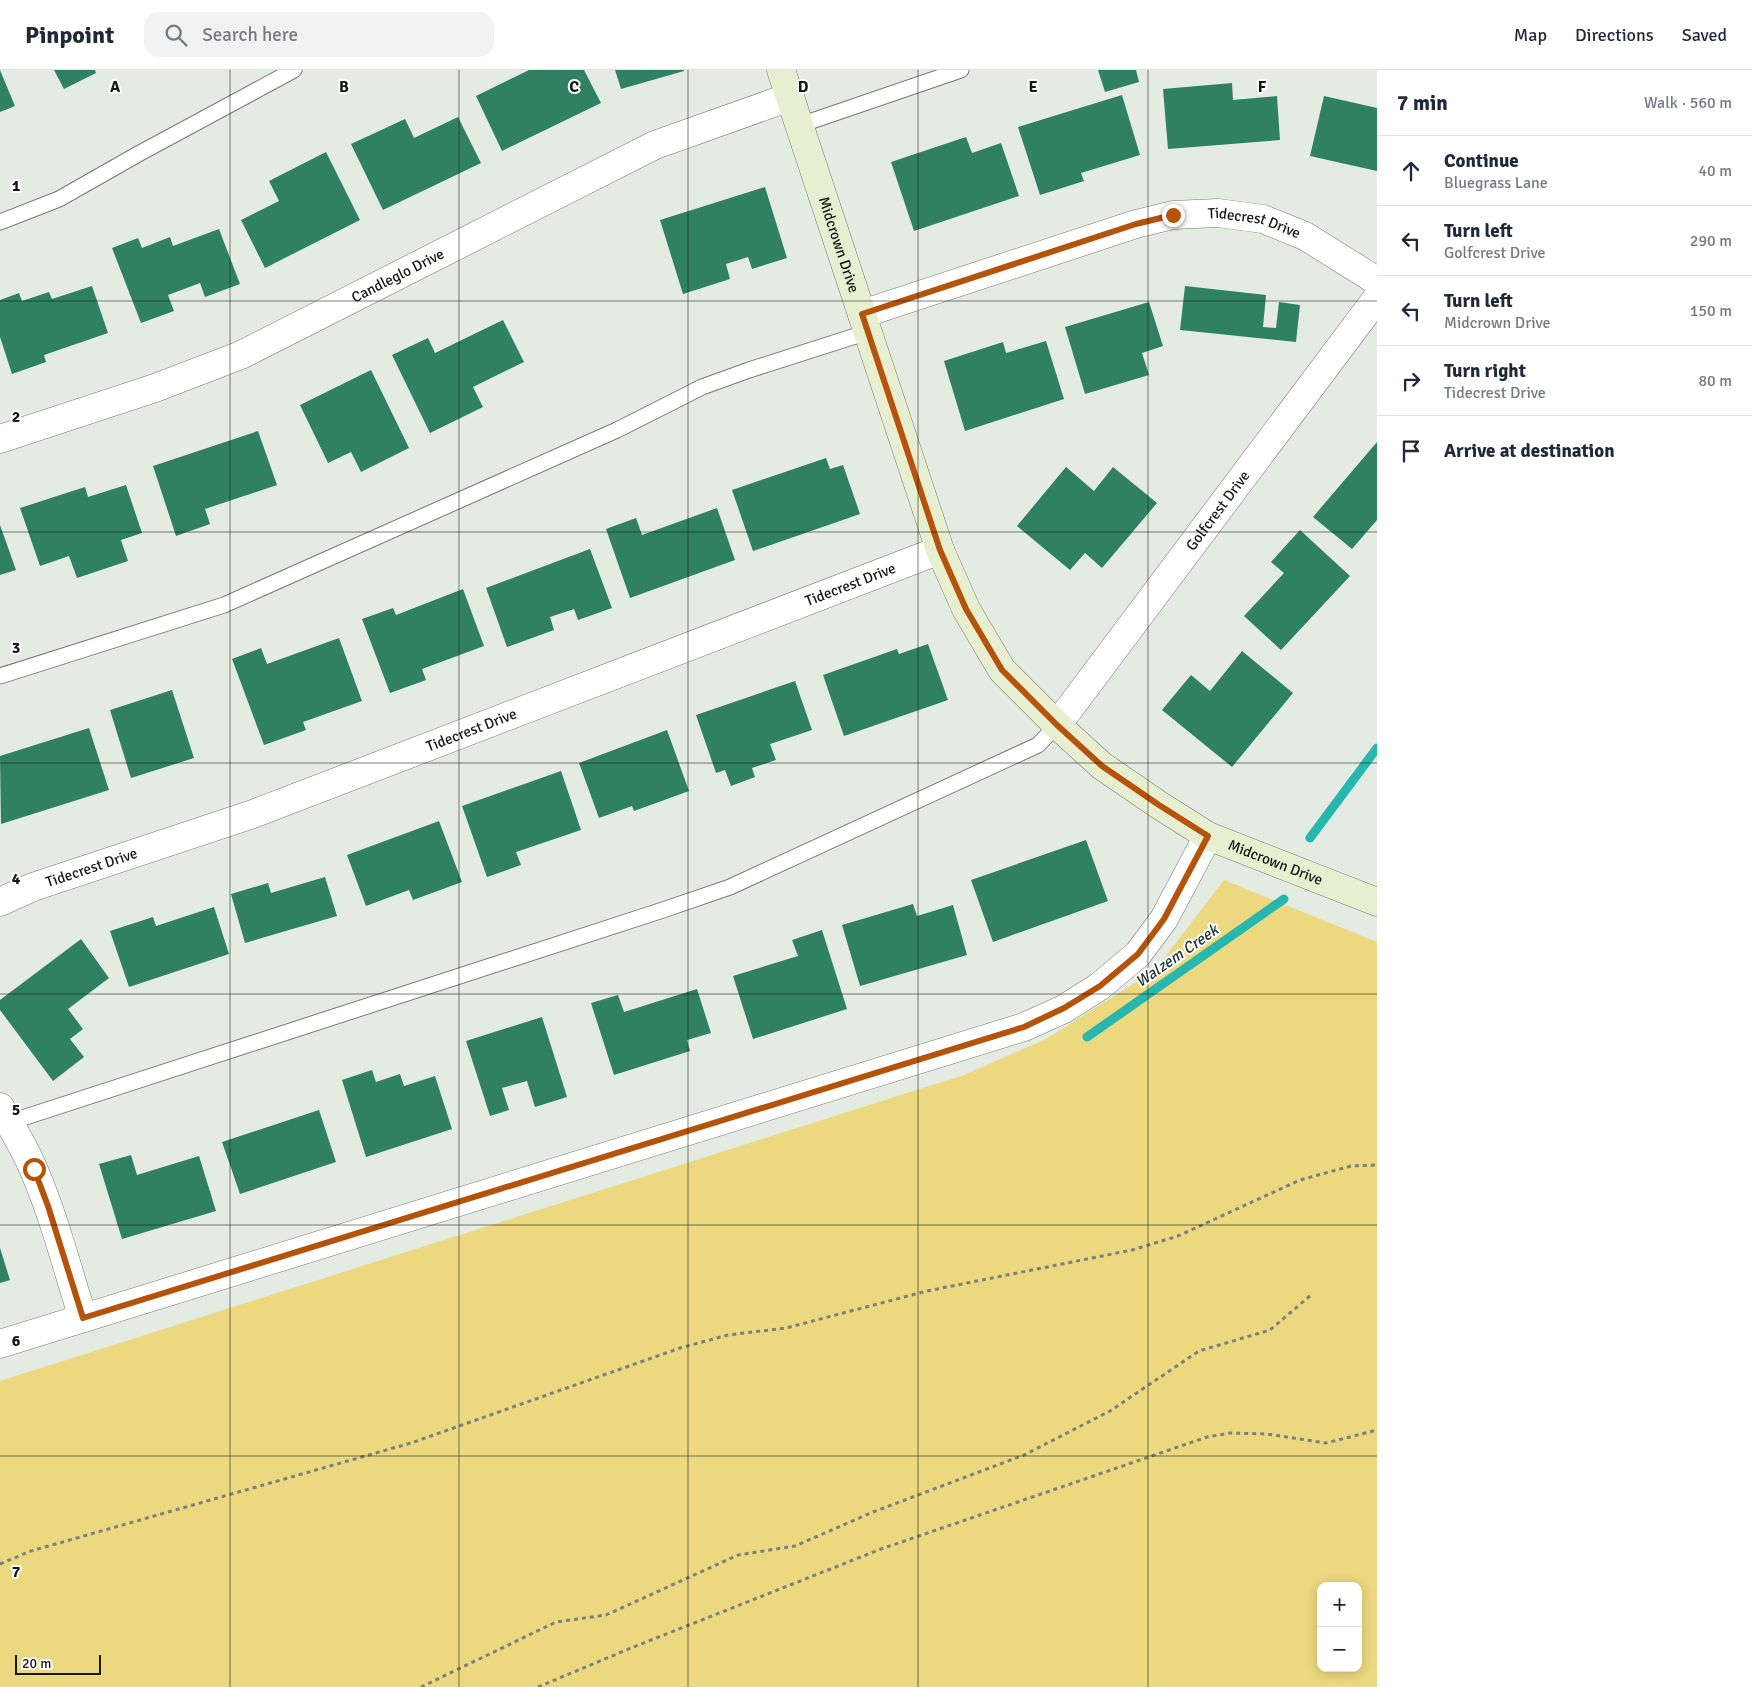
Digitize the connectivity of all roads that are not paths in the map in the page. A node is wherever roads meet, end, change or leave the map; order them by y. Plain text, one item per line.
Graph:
1 (294, 70) edge
2 (781, 70) edge
3 (962, 70) edge
4 (790, 97) junction
5 (800, 125) junction
6 (0, 222) edge
7 (1377, 281) edge
8 (1377, 298) edge
9 (865, 323) junction
10 (0, 440) edge
11 (940, 550) junction
12 (0, 676) edge
13 (1057, 725) junction
14 (1208, 836) junction
15 (0, 902) edge
16 (1377, 902) edge
17 (3, 1118) edge
18 (83, 1318) junction
19 (0, 1344) edge

1 - 6 lane
2 - 4 street, Midcrown Drive
3 - 5 lane
4 - 5 street, Midcrown Drive
4 - 10 street, Candleglo Drive
5 - 9 street, Midcrown Drive
7 - 9 street, Tidecrest Drive
8 - 13 street, Golfcrest Drive
9 - 11 street, Midcrown Drive
9 - 12 lane
11 - 13 street, Midcrown Drive
11 - 15 street, Tidecrest Drive
13 - 14 street, Midcrown Drive
13 - 17 lane
14 - 16 street, Midcrown Drive
14 - 18 street
17 - 18 street
18 - 19 street

